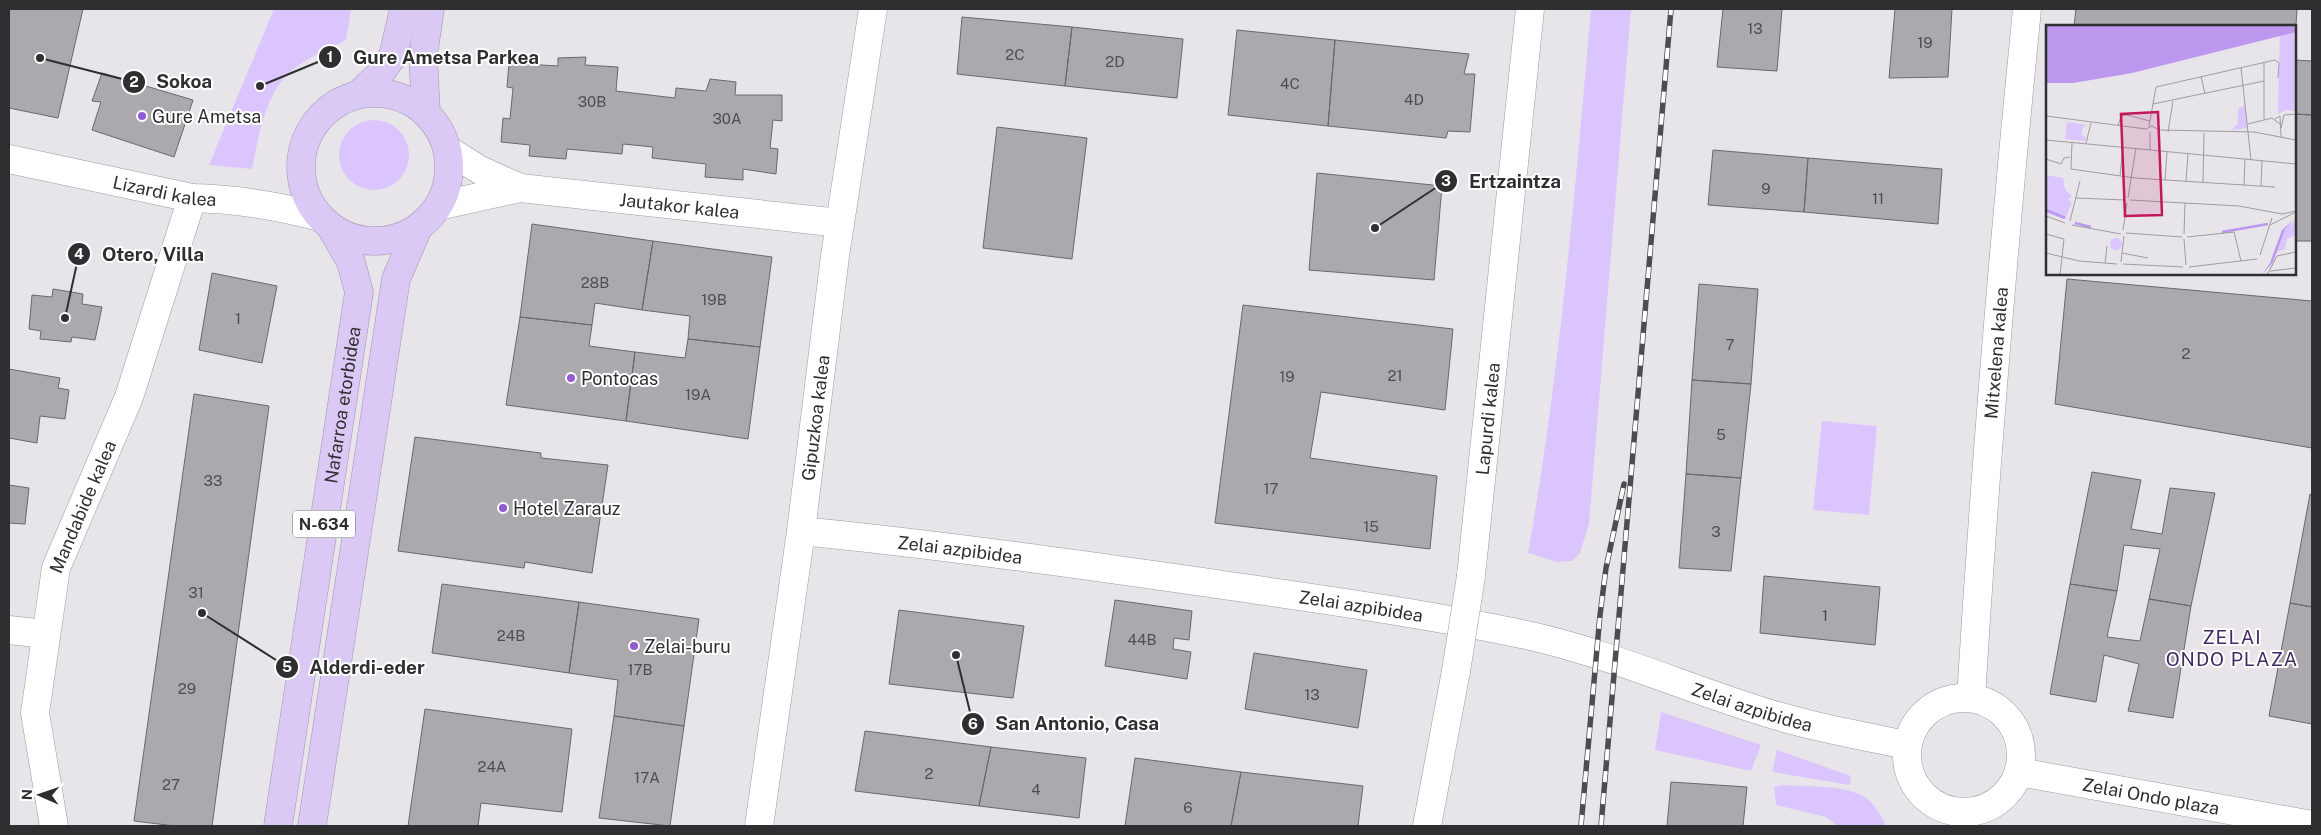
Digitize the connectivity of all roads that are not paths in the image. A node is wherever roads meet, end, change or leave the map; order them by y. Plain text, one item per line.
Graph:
1 (404, 9) edge
2 (430, 9) edge
3 (873, 9) edge
4 (1530, 9) edge
5 (2027, 9) edge
6 (359, 94) junction
7 (426, 112) junction
8 (448, 150) junction
9 (9, 159) edge
10 (520, 188) junction
11 (192, 198) junction
12 (438, 206) junction
13 (325, 222) junction
14 (840, 223) junction
15 (418, 228) junction
16 (801, 531) junction
17 (9, 630) edge
18 (46, 634) junction
19 (1972, 698) junction
20 (1907, 745) junction
21 (2019, 772) junction
22 (1954, 819) edge
23 (2312, 825) edge
24 (54, 826) edge
25 (278, 826) edge
26 (312, 826) edge
27 (758, 826) edge
28 (1426, 826) edge

1 - 6 highway, N-634
2 - 7 highway
3 - 14 street, Gipuzkoa kalea
4 - 28 street, Lapurdi kalea, bridge
5 - 19 street, Mitxelena kalea
6 - 7 highway, N-634
6 - 13 highway, N-634
7 - 8 highway, N-634
8 - 10 street, Jautakor kalea
8 - 12 highway, N-634
9 - 11 street, Lizardi kalea
10 - 12 street, Jautakor kalea
10 - 14 street, Jautakor kalea
11 - 13 street, Lizardi kalea
11 - 18 street, Mandabide kalea
12 - 15 highway, N-634
13 - 15 highway, N-634
13 - 25 highway, Nafarroa etorbidea / N-634
14 - 16 street, Gipuzkoa kalea
15 - 26 highway, Nafarroa etorbidea / N-634
16 - 20 street, Zelai azpibidea
16 - 27 street, Gipuzkoa kalea
17 - 18 street
18 - 24 street, Mandabide kalea
19 - 20 street
19 - 21 street
20 - 22 street
21 - 22 street
21 - 23 street, Zelai Ondo plaza

